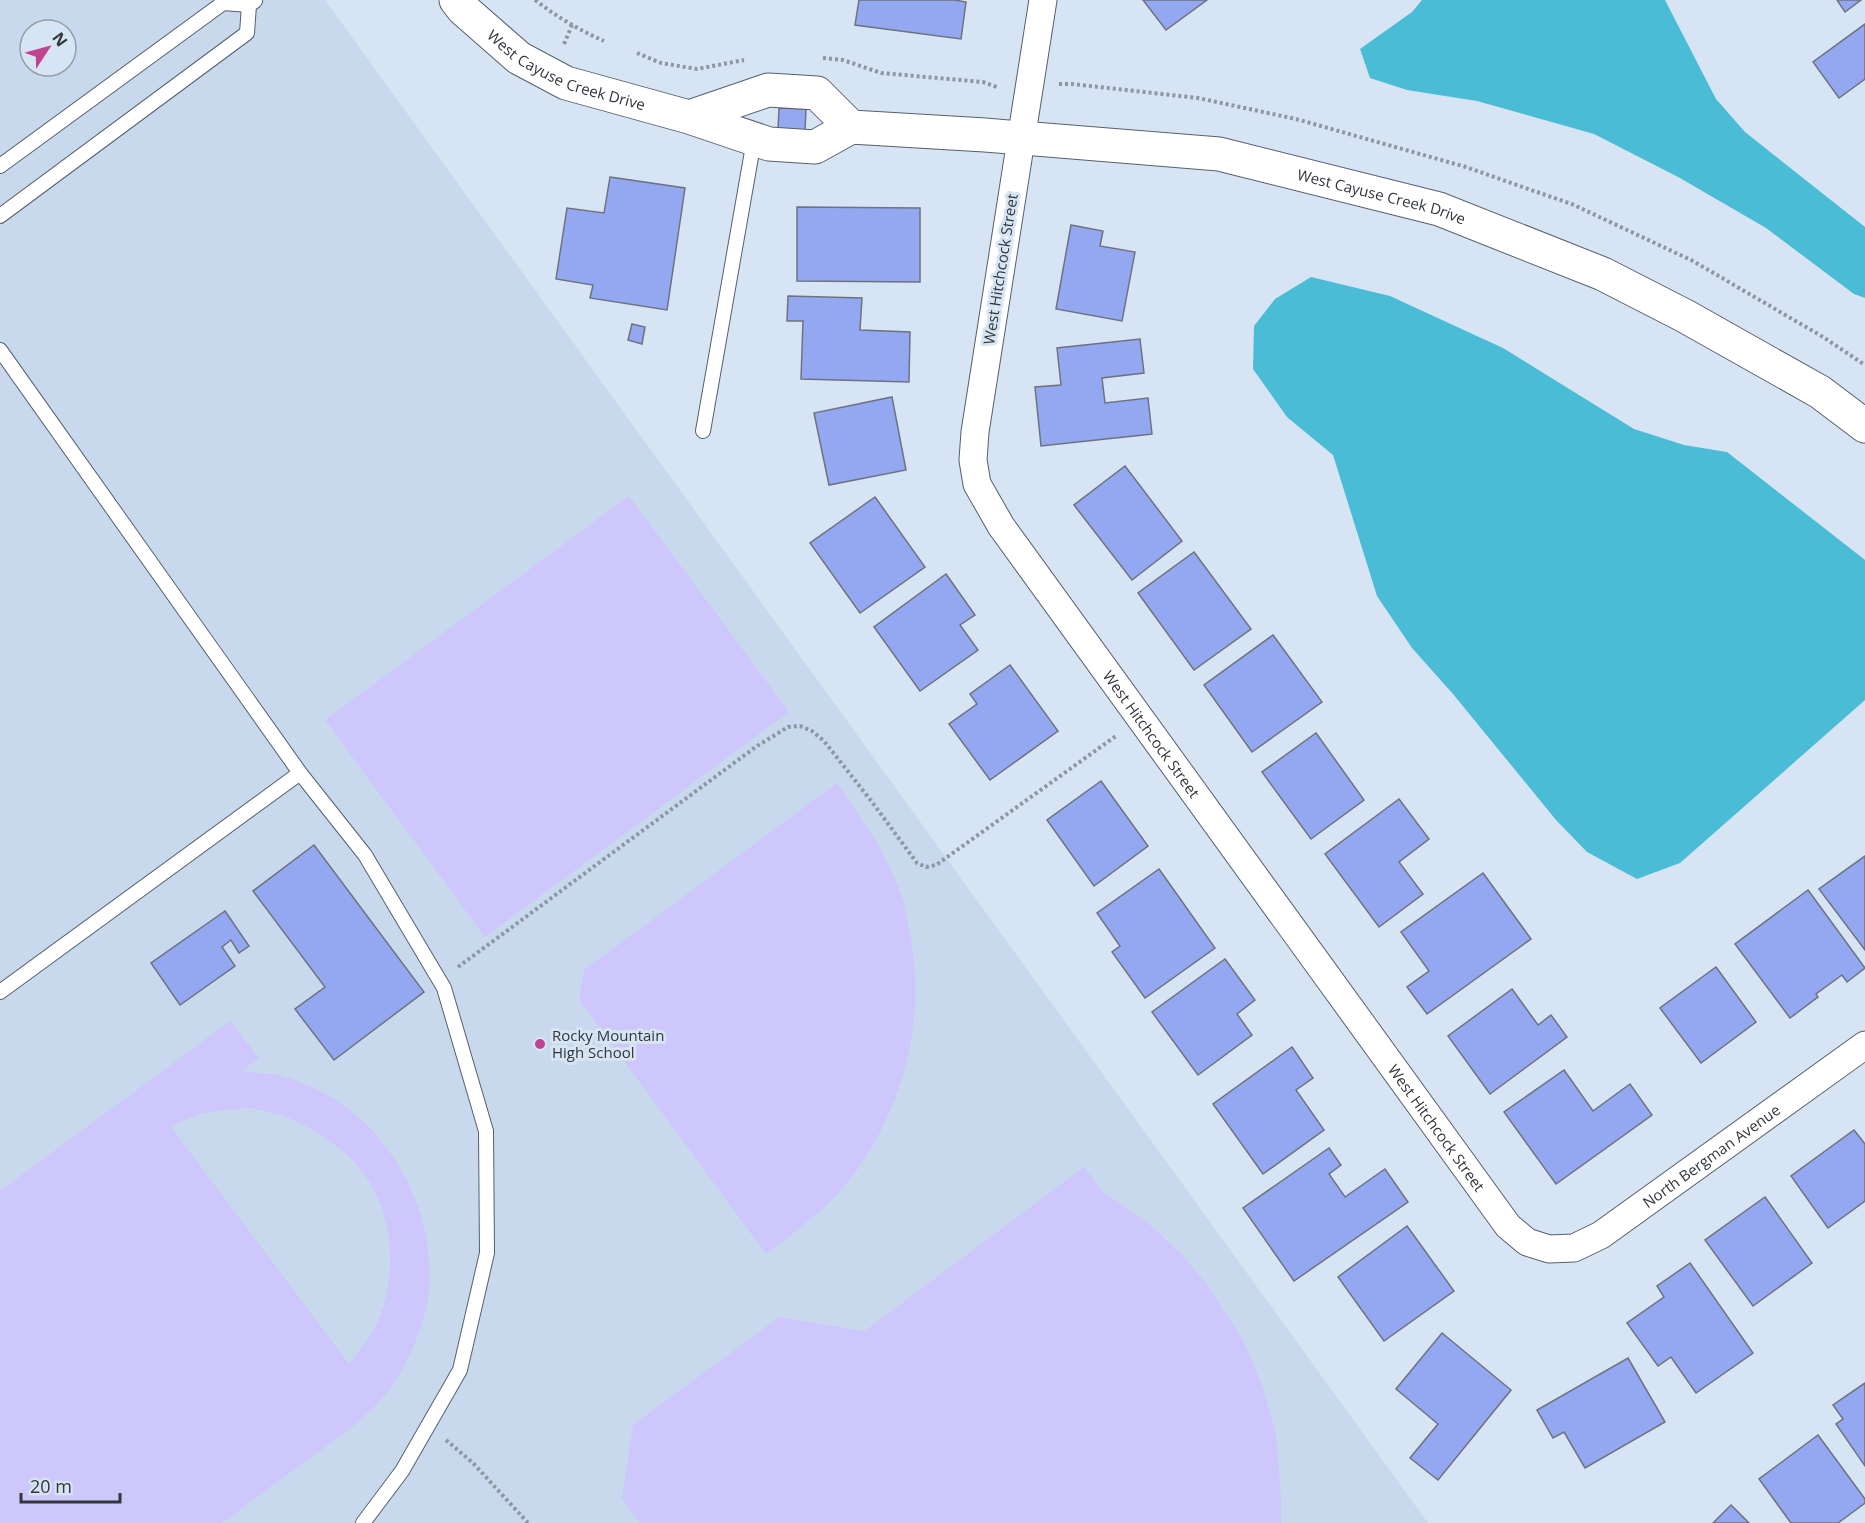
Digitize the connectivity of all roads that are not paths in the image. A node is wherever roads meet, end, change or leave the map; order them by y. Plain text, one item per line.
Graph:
1 (456, 0) edge
2 (1043, 0) edge
3 (253, 2) edge
4 (689, 117) junction
5 (851, 127) junction
6 (1021, 138) junction
7 (754, 140) junction
8 (0, 166) edge
9 (0, 216) edge
10 (0, 350) edge
11 (1865, 426) edge
12 (703, 430) dead end
13 (300, 773) junction
14 (0, 992) edge
15 (1865, 1046) edge
16 (1549, 1249) joint
17 (363, 1523) edge

1 - 4 street, West Cayuse Creek Drive
2 - 6 street, West Hitchcock Street
3 - 8 lane
3 - 9 lane
4 - 5 street
4 - 7 street, West Cayuse Creek Drive
5 - 6 street, West Cayuse Creek Drive
5 - 7 street, West Cayuse Creek Drive
6 - 11 street, West Cayuse Creek Drive
6 - 16 street, West Hitchcock Street
7 - 12 lane
10 - 13 lane
13 - 14 lane
13 - 17 lane
15 - 16 street, North Bergman Avenue

